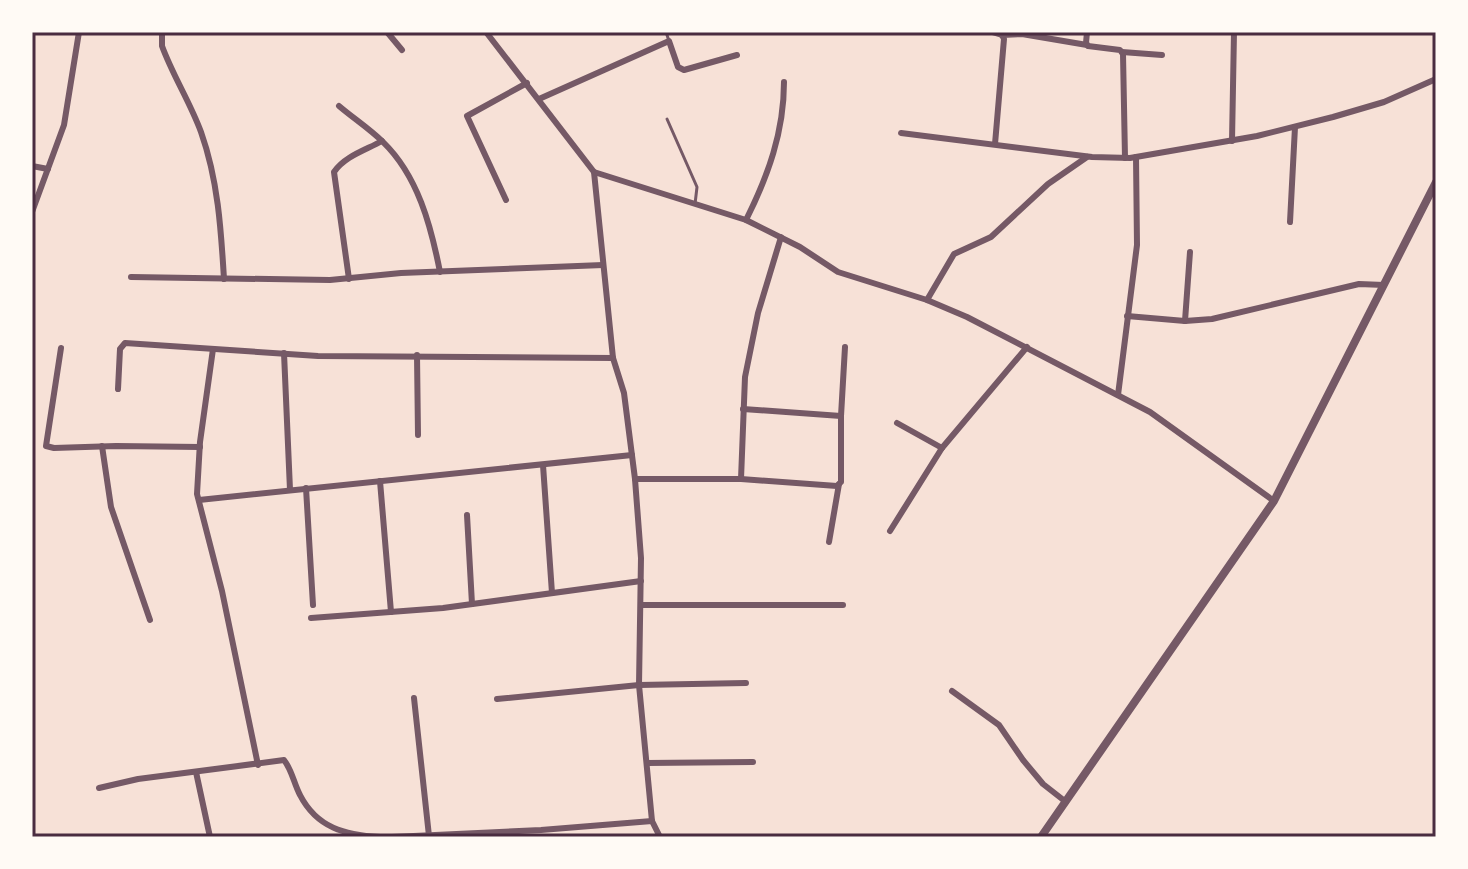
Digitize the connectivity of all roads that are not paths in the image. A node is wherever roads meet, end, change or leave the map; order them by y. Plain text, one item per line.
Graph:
1 (79, 32) edge
2 (162, 32) edge
3 (387, 32) edge
4 (486, 32) edge
5 (666, 32) edge
6 (992, 32) edge
7 (1087, 32) edge
8 (1234, 32) edge
9 (1002, 35) junction
10 (669, 41) junction
11 (1087, 45) junction
12 (402, 50) dead end
13 (1122, 52) junction
14 (737, 55) dead end
15 (1162, 55) dead end
16 (1436, 79) edge
17 (784, 82) dead end
18 (527, 83) junction
19 (539, 99) junction
20 (339, 106) dead end
21 (667, 119) dead end
22 (1295, 127) junction
23 (901, 133) dead end
24 (382, 141) junction
25 (1232, 141) junction
26 (995, 144) junction
27 (1088, 156) junction
28 (1136, 157) junction
29 (1125, 158) junction
30 (32, 166) edge
31 (48, 169) junction
32 (594, 172) junction
33 (1436, 182) edge
34 (506, 200) dead end
35 (695, 204) junction
36 (32, 212) edge
37 (746, 220) junction
38 (1290, 222) dead end
39 (781, 237) junction
40 (1190, 252) dead end
41 (603, 265) junction
42 (440, 272) junction
43 (131, 277) dead end
44 (224, 279) junction
45 (349, 279) junction
46 (1384, 285) junction
47 (927, 300) junction
48 (1127, 316) junction
49 (1185, 321) junction
50 (845, 347) dead end
51 (1027, 347) junction
52 (61, 348) dead end
53 (213, 349) junction
54 (284, 353) junction
55 (417, 355) junction
56 (613, 358) junction
57 (118, 389) dead end
58 (1118, 395) junction
59 (743, 409) junction
60 (841, 416) junction
61 (897, 423) dead end
62 (418, 435) dead end
63 (102, 446) junction
64 (200, 447) junction
65 (942, 448) junction
66 (632, 455) junction
67 (543, 465) junction
68 (635, 479) junction
69 (741, 479) junction
70 (380, 481) junction
71 (839, 484) junction
72 (306, 488) junction
73 (290, 490) junction
74 (199, 500) junction
75 (1274, 501) junction
76 (467, 515) dead end
77 (890, 531) dead end
78 (829, 542) dead end
79 (641, 581) junction
80 (552, 593) junction
81 (472, 604) junction
82 (313, 605) dead end
83 (641, 605) junction
84 (843, 605) dead end
85 (391, 612) junction
86 (311, 618) dead end
87 (150, 620) dead end
88 (746, 683) dead end
89 (639, 685) junction
90 (952, 691) dead end
91 (414, 698) dead end
92 (497, 699) dead end
93 (753, 762) dead end
94 (647, 763) junction
95 (258, 765) junction
96 (196, 772) junction
97 (99, 788) dead end
98 (1066, 802) junction
99 (652, 821) junction
100 (325, 825) junction
101 (530, 834) edge
102 (326, 835) dead end
103 (429, 836) edge
104 (465, 836) edge
105 (210, 837) edge
106 (380, 837) edge
107 (392, 837) edge
108 (404, 837) edge
109 (660, 837) edge
110 (1041, 837) edge

1 - 31 street
2 - 44 street
3 - 12 street
4 - 18 street
5 - 10 lane
6 - 9 street
7 - 11 street
8 - 25 street
9 - 11 street
9 - 26 street
10 - 14 street
10 - 19 street
11 - 13 street
13 - 15 street
13 - 29 street
16 - 22 street
17 - 37 street
18 - 19 street
18 - 34 street
19 - 32 street
20 - 24 street
21 - 35 lane
22 - 25 street
22 - 38 street
23 - 26 street
24 - 42 street
24 - 45 street
25 - 28 street
26 - 27 street
27 - 29 street
27 - 47 street
28 - 29 street
28 - 48 street
30 - 31 street
31 - 36 street
32 - 35 street
32 - 41 street
33 - 46 street
35 - 37 street
37 - 39 street
39 - 47 street
39 - 59 street
40 - 49 street
41 - 42 street
41 - 56 street
42 - 45 street
43 - 44 street
44 - 45 street
46 - 49 street
46 - 75 street
47 - 51 street
48 - 49 street
48 - 58 street
50 - 60 street
51 - 58 street
51 - 65 street
52 - 63 street
53 - 54 street
53 - 57 street
53 - 64 street
54 - 55 street
54 - 73 street
55 - 56 street
55 - 62 street
56 - 66 street
58 - 75 street
59 - 60 street
59 - 69 street
60 - 71 street
61 - 65 street
63 - 64 street
63 - 87 street
64 - 74 street
65 - 77 street
66 - 67 street
66 - 68 street
67 - 70 street
67 - 80 street
68 - 69 street
68 - 79 street
69 - 71 street
70 - 72 street
70 - 85 street
71 - 78 street
72 - 73 street
72 - 82 street
73 - 74 street
74 - 95 street
75 - 98 street
76 - 81 street
79 - 80 street
79 - 83 street
80 - 81 street
81 - 85 street
83 - 84 street
83 - 89 street
85 - 86 street
88 - 89 street
89 - 92 street
89 - 94 street
90 - 98 street
91 - 103 street
93 - 94 street
94 - 99 street
95 - 96 street
95 - 100 street
96 - 97 street
96 - 105 street
98 - 110 street
99 - 101 street
99 - 109 street
100 - 102 street
100 - 106 street
101 - 104 street
103 - 104 street
103 - 108 street
107 - 108 street

